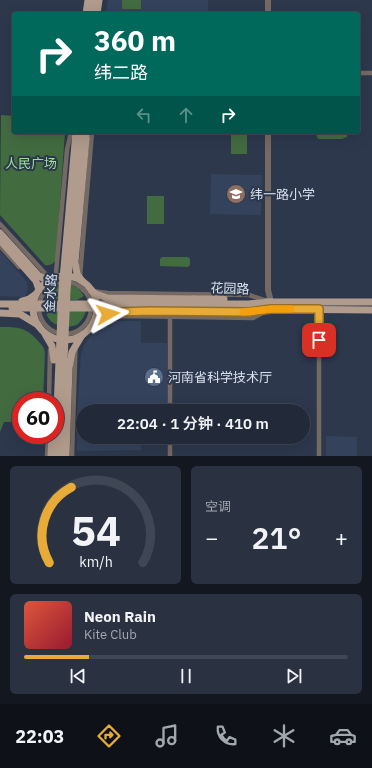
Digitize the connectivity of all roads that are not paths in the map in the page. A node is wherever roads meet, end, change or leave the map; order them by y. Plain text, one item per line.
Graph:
1 (84, 0) edge
2 (88, 0) edge
3 (93, 0) edge
4 (99, 0) edge
5 (268, 0) edge
6 (89, 12) edge
7 (89, 12) edge
8 (89, 12) edge
9 (90, 12) edge
10 (268, 12) edge
11 (360, 73) edge
12 (372, 73) edge
13 (73, 134) edge
14 (73, 134) edge
15 (81, 134) edge
16 (92, 134) edge
17 (268, 134) edge
18 (86, 135) edge
19 (0, 224) edge
20 (0, 233) edge
21 (0, 240) edge
22 (0, 246) edge
23 (52, 281) junction
24 (84, 287) junction
25 (39, 293) junction
26 (0, 302) edge
27 (372, 302) edge
28 (271, 305) junction
29 (39, 306) junction
30 (91, 306) junction
31 (0, 308) edge
32 (319, 309) junction
33 (372, 310) edge
34 (0, 313) edge
35 (170, 317) junction
36 (90, 322) junction
37 (38, 325) junction
38 (47, 331) junction
39 (79, 333) junction
40 (49, 392) edge
41 (53, 392) edge
42 (170, 404) edge
43 (48, 444) edge
44 (52, 444) edge
45 (170, 444) edge
46 (47, 456) edge
47 (51, 456) edge
48 (55, 456) edge
49 (60, 456) edge
50 (66, 456) edge
51 (72, 456) edge
52 (170, 456) edge
53 (319, 456) edge

1 - 6 main road
2 - 7 main road
3 - 8 main road
4 - 9 main road
5 - 10 street
11 - 12 street
13 - 23 main road
14 - 48 main road, 金水路, bridge
15 - 49 main road, 金水路, bridge
16 - 24 street
17 - 28 street
18 - 24 main road, bridge
19 - 23 street
20 - 23 main road
21 - 25 main road, bridge
22 - 25 street
23 - 24 main road, 花园路, bridge
23 - 25 main road, bridge
24 - 28 main road, 花园路, bridge
24 - 28 street
24 - 30 street
24 - 36 main road, bridge
25 - 26 main road
25 - 29 street
25 - 37 main road, bridge
26 - 29 main road
27 - 28 main road, 花园路
28 - 30 main road
28 - 32 main road, 花园路
28 - 35 street
28 - 36 main road, 花园路, bridge
29 - 30 main road
29 - 31 main road
29 - 38 street
30 - 36 street
32 - 33 main road, 花园路
32 - 53 street
34 - 37 main road
35 - 36 street
35 - 42 street
36 - 39 main road, bridge
37 - 38 main road, bridge
38 - 39 main road, bridge
38 - 40 street
38 - 41 main road, bridge
39 - 50 main road, bridge
39 - 51 street
43 - 46 street
44 - 47 main road
45 - 52 street

